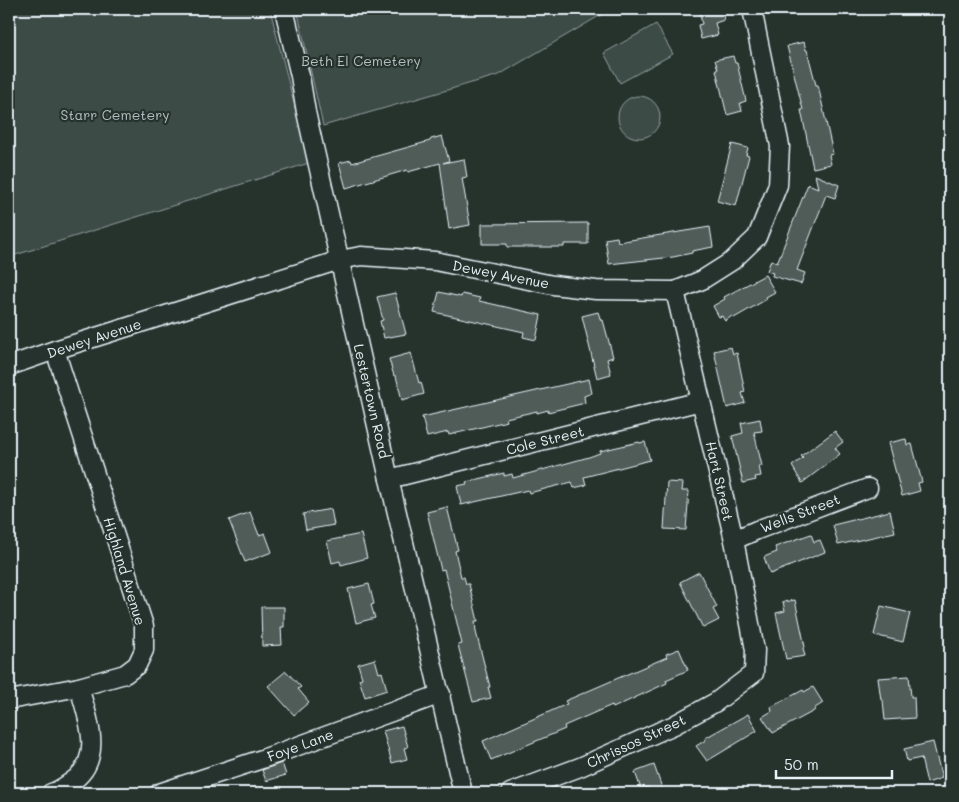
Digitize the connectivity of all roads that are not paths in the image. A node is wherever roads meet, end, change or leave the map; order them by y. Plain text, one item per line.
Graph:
1 (284, 9) edge
2 (752, 9) edge
3 (340, 260) junction
4 (675, 291) junction
5 (55, 350) junction
6 (9, 366) edge
7 (702, 401) junction
8 (389, 478) junction
9 (868, 488) dead end
10 (734, 540) junction
11 (754, 673) joint
12 (80, 687) junction
13 (440, 694) junction
14 (9, 700) edge
15 (51, 793) edge
16 (159, 793) edge
17 (463, 793) edge
18 (510, 793) edge

1 - 3 street, Lestertown Road
2 - 4 street, Dewey Avenue
3 - 4 street, Dewey Avenue
3 - 5 street, Dewey Avenue
3 - 8 street, Lestertown Road
4 - 7 street, Hart Street
5 - 6 street, Dewey Avenue
5 - 12 street, Highland Avenue
7 - 8 street, Cole Street
7 - 10 street, Hart Street
8 - 13 street, Lestertown Road
9 - 10 street, Wells Street
10 - 11 street, Hart Street
11 - 18 street, Chrissos Street
12 - 14 street, Highland Avenue
12 - 15 street
13 - 16 street, Foye Lane
13 - 17 street, Lestertown Road

